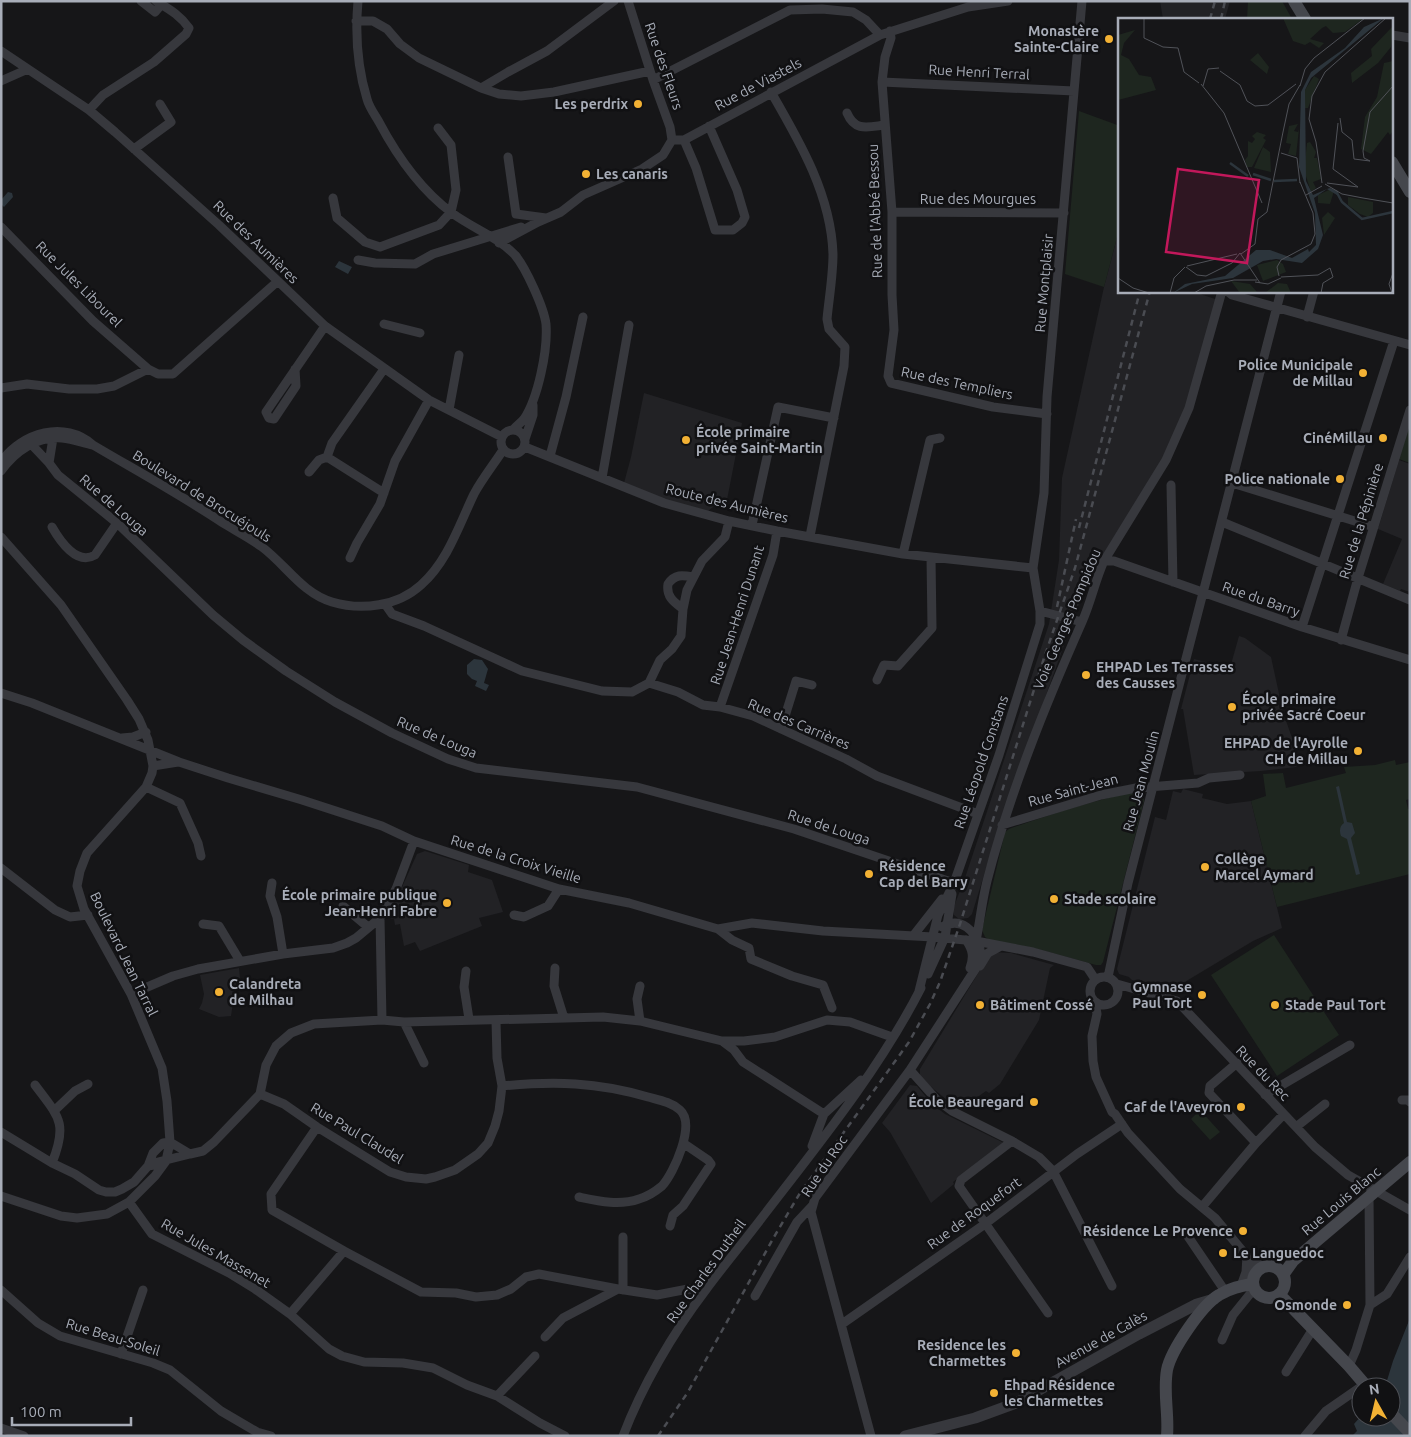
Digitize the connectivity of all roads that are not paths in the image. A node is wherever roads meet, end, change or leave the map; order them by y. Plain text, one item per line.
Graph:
1 (140, 1) edge
2 (358, 1) edge
3 (614, 1) edge
4 (628, 1) edge
5 (1008, 1) edge
6 (1082, 1) edge
7 (1294, 1) edge
8 (159, 3) edge
9 (822, 5) edge
10 (1304, 18) edge
11 (356, 21) junction
12 (890, 31) junction
13 (1394, 35) edge
14 (880, 36) junction
15 (1410, 38) edge
16 (1, 51) edge
17 (28, 69) junction
18 (650, 71) junction
19 (653, 80) junction
20 (1, 81) edge
21 (882, 82) junction
22 (481, 88) junction
23 (1074, 91) junction
24 (772, 92) junction
25 (160, 104) dead end
26 (89, 110) junction
27 (847, 113) dead end
28 (885, 125) junction
29 (709, 126) junction
30 (438, 128) dead end
31 (672, 140) junction
32 (684, 140) junction
33 (134, 149) junction
34 (508, 156) dead end
35 (1394, 164) edge
36 (1405, 175) edge
37 (1410, 192) edge
38 (333, 198) dead end
39 (451, 212) junction
40 (892, 212) junction
41 (1064, 213) junction
42 (549, 218) junction
43 (538, 222) junction
44 (1, 226) edge
45 (489, 236) junction
46 (499, 243) junction
47 (358, 260) dead end
48 (278, 281) junction
49 (1222, 292) edge
50 (1229, 292) edge
51 (1281, 292) edge
52 (1314, 292) edge
53 (892, 295) joint
54 (1276, 308) junction
55 (1307, 316) junction
56 (583, 317) dead end
57 (384, 324) dead end
58 (628, 325) dead end
59 (325, 326) junction
60 (420, 333) dead end
61 (1394, 341) junction
62 (1410, 345) edge
63 (459, 355) dead end
64 (148, 369) junction
65 (295, 369) junction
66 (384, 369) junction
67 (1, 388) edge
68 (534, 398) junction
69 (429, 400) junction
70 (449, 410) junction
71 (1410, 410) edge
72 (1046, 414) junction
73 (834, 418) junction
74 (513, 430) junction
75 (502, 437) junction
76 (53, 438) junction
77 (940, 438) dead end
78 (525, 443) junction
79 (31, 444) junction
80 (93, 445) junction
81 (503, 450) junction
82 (513, 455) junction
83 (550, 456) junction
84 (327, 457) junction
85 (1, 462) edge
86 (50, 463) junction
87 (1, 471) edge
88 (310, 472) dead end
89 (486, 477) junction
90 (602, 478) junction
91 (1232, 483) junction
92 (1171, 485) dead end
93 (384, 493) junction
94 (1338, 516) junction
95 (729, 521) junction
96 (1222, 522) junction
97 (117, 523) junction
98 (752, 525) junction
99 (52, 527) dead end
100 (1374, 527) junction
101 (777, 531) junction
102 (1, 536) edge
103 (810, 536) junction
104 (903, 554) junction
105 (931, 557) junction
106 (350, 558) dead end
107 (1104, 561) junction
108 (1322, 563) junction
109 (1033, 568) junction
110 (693, 577) junction
111 (1358, 578) junction
112 (1173, 582) junction
113 (1203, 594) junction
114 (1410, 600) edge
115 (385, 604) junction
116 (683, 609) junction
117 (1044, 612) junction
118 (1082, 622) junction
119 (1302, 627) junction
120 (1340, 640) junction
121 (1410, 660) edge
122 (877, 680) dead end
123 (649, 683) junction
124 (812, 685) dead end
125 (1, 693) edge
126 (720, 707) junction
127 (781, 728) junction
128 (146, 732) junction
129 (121, 739) junction
130 (151, 751) junction
131 (179, 762) junction
132 (153, 764) junction
133 (1240, 775) dead end
134 (1154, 786) junction
135 (146, 787) junction
136 (978, 814) junction
137 (1002, 825) junction
138 (414, 841) junction
139 (201, 856) dead end
140 (1, 868) edge
141 (987, 882) junction
142 (272, 883) dead end
143 (954, 883) junction
144 (559, 889) junction
145 (343, 906) dead end
146 (88, 915) junction
147 (514, 915) dead end
148 (380, 918) junction
149 (203, 924) dead end
150 (947, 924) junction
151 (960, 924) junction
152 (368, 927) junction
153 (718, 929) junction
154 (934, 934) junction
155 (913, 936) junction
156 (945, 937) junction
157 (966, 940) junction
158 (976, 941) junction
159 (1001, 946) junction
160 (283, 954) junction
161 (240, 961) junction
162 (555, 968) dead end
163 (466, 972) dead end
164 (1108, 977) junction
165 (1095, 980) junction
166 (640, 986) dead end
167 (963, 987) junction
168 (1120, 988) junction
169 (919, 991) junction
170 (131, 994) junction
171 (1095, 1002) junction
172 (1106, 1005) junction
173 (832, 1008) dead end
174 (1097, 1014) junction
175 (564, 1018) junction
176 (469, 1019) junction
177 (382, 1020) junction
178 (496, 1021) junction
179 (640, 1021) junction
180 (404, 1022) junction
181 (892, 1037) junction
182 (722, 1041) junction
183 (1350, 1045) dead end
184 (424, 1063) dead end
185 (1237, 1063) junction
186 (876, 1065) junction
187 (910, 1070) junction
188 (88, 1084) dead end
189 (35, 1085) dead end
190 (502, 1086) junction
191 (260, 1094) junction
192 (1265, 1095) junction
193 (1325, 1104) dead end
194 (54, 1111) junction
195 (824, 1114) junction
196 (1284, 1114) junction
197 (1122, 1124) junction
198 (1296, 1126) junction
199 (317, 1127) junction
200 (1, 1132) edge
201 (1012, 1141) junction
202 (167, 1142) junction
203 (683, 1143) junction
204 (1256, 1143) junction
205 (190, 1154) junction
206 (809, 1156) junction
207 (162, 1161) junction
208 (1410, 1162) edge
209 (52, 1163) junction
210 (148, 1166) junction
211 (1053, 1171) junction
212 (1372, 1193) junction
213 (1, 1196) edge
214 (579, 1197) dead end
215 (129, 1202) junction
216 (812, 1205) junction
217 (1203, 1208) junction
218 (1410, 1210) edge
219 (985, 1224) junction
220 (670, 1226) dead end
221 (1186, 1235) dead end
222 (623, 1237) dead end
223 (344, 1251) junction
224 (1410, 1256) edge
225 (1249, 1258) junction
226 (1261, 1278) junction
227 (1112, 1286) dead end
228 (1, 1290) edge
229 (143, 1290) dead end
230 (621, 1290) junction
231 (705, 1290) junction
232 (1225, 1291) junction
233 (1279, 1294) junction
234 (755, 1296) dead end
235 (1214, 1299) junction
236 (1370, 1305) junction
237 (1048, 1313) dead end
238 (290, 1314) junction
239 (842, 1324) junction
240 (1313, 1329) junction
241 (545, 1337) dead end
242 (1222, 1340) dead end
243 (121, 1354) junction
244 (534, 1356) dead end
245 (1350, 1366) junction
246 (1286, 1372) dead end
247 (1359, 1377) edge
248 (1351, 1395) edge
249 (497, 1396) junction
250 (1401, 1424) edge
251 (1, 1428) edge
252 (943, 1431) edge
253 (1410, 1433) edge
254 (24, 1436) edge
255 (271, 1436) edge
256 (565, 1436) edge
257 (623, 1436) edge
258 (871, 1436) edge
259 (905, 1436) edge
260 (1167, 1436) edge
261 (1305, 1436) edge

1 - 8 street
2 - 11 street
3 - 22 street
4 - 18 street, Rue des Fleurs
5 - 12 street, Rue de Viastels
6 - 23 street, Rue Montplaisir
7 - 10 main road
8 - 26 street
9 - 14 street
9 - 19 street
11 - 22 street
11 - 39 street
12 - 14 street, Rue de Viastels
12 - 21 street, Rue de l'Abbé Bessou
13 - 15 street
14 - 24 street, Rue de Viastels
16 - 17 street, Rue des Aumières
17 - 20 street
17 - 26 street, Rue des Aumières
18 - 19 street, Rue des Fleurs
18 - 22 street
19 - 31 street, Rue des Fleurs
21 - 23 street, Rue Henri Terral
21 - 28 street, Rue de l'Abbé Bessou
23 - 41 street, Rue Montplaisir
24 - 29 street, Rue de Viastels
24 - 73 street
25 - 33 street
26 - 33 street, Rue des Aumières
27 - 28 street, Rue de l'Abbé Bessou
28 - 40 street, Rue de l'Abbé Bessou
29 - 32 street, Rue de Viastels
29 - 32 street
30 - 39 street
31 - 32 street, Rue de Viastels
31 - 42 street
33 - 48 street, Rue des Aumières
34 - 42 street
35 - 36 main road
36 - 37 main road
38 - 39 street
39 - 45 street
40 - 41 street, Rue des Mourgues
40 - 53 street, Rue de l'Abbé Bessou
41 - 72 street, Rue Montplaisir
42 - 43 street
43 - 45 street
43 - 46 street
44 - 64 street, Rue Jules Libourel
45 - 46 street
45 - 47 street
46 - 68 street
48 - 59 street, Rue des Aumières
48 - 64 street, Rue Jules Libourel
49 - 107 street, Voie Georges Pompidou
50 - 54 street
51 - 54 street, Rue Jean Moulin
52 - 55 street
53 - 72 street, Rue des Templiers
54 - 55 street
54 - 91 street, Rue Jean Moulin
55 - 61 street
56 - 83 street
57 - 60 street
58 - 90 street
59 - 65 street
59 - 66 street, Rue des Aumières
61 - 62 street
61 - 94 street
63 - 70 street
64 - 67 street
65 - 65 street
66 - 69 street, Rue des Aumières
66 - 84 street
68 - 74 street
68 - 78 street
69 - 70 street, Rue des Aumières
69 - 93 street
70 - 75 street, Rue des Aumières
71 - 100 street, Rue de la Pépinière
72 - 109 street, Rue Montplaisir
73 - 98 street
73 - 103 street
74 - 75 street
74 - 78 street
75 - 81 street
76 - 79 street, Boulevard de Brocuéjouls
76 - 80 street, Boulevard de Brocuéjouls
76 - 86 street
77 - 104 street
78 - 82 street
78 - 83 street, Route des Aumières
79 - 86 street, Rue de Louga
79 - 87 street, Boulevard de Brocuéjouls
80 - 85 street, Boulevard de Brocuéjouls
80 - 115 street, Boulevard de Brocuéjouls
81 - 82 street
81 - 89 street, Boulevard de Brocuéjouls
82 - 89 street, Boulevard de Brocuéjouls
83 - 90 street, Route des Aumières
84 - 88 street
84 - 93 street
86 - 97 street, Rue de Louga
89 - 115 street, Boulevard de Brocuéjouls
90 - 95 street, Route des Aumières
91 - 94 street
91 - 96 street, Rue Jean Moulin
92 - 112 street
93 - 106 street
94 - 100 street
94 - 108 street
95 - 98 street, Route des Aumières
95 - 110 street
96 - 108 street
96 - 113 street, Rue Jean Moulin
97 - 99 street
97 - 143 street, Rue de Louga
98 - 101 street, Route des Aumières
100 - 111 street, Rue de la Pépinière
101 - 103 street, Route des Aumières
101 - 126 street, Rue Jean-Henri Dunant
102 - 128 street
103 - 104 street, Route des Aumières
104 - 105 street, Route des Aumières
105 - 109 street, Route des Aumières
105 - 122 street
107 - 112 street, Rue du Barry
107 - 118 street, Voie Georges Pompidou
108 - 111 street
108 - 119 street
109 - 117 street, Rue Montplaisir
110 - 116 street
110 - 116 street
111 - 114 street
111 - 120 street, Rue de la Pépinière
112 - 113 street, Rue du Barry
113 - 119 street, Rue du Barry
113 - 134 street, Rue Jean Moulin
115 - 123 street
116 - 123 street
117 - 118 street
117 - 136 street, Rue Léopold Constans
118 - 137 street, Voie Georges Pompidou
119 - 120 street, Rue du Barry
120 - 121 street, Rue du Barry
123 - 126 street, Rue des Carrières
124 - 127 street
125 - 129 street, Rue de la Croix Vieille
126 - 127 street, Rue des Carrières
127 - 136 street, Rue des Carrières
128 - 129 street
128 - 130 street
129 - 130 street, Rue de la Croix Vieille
130 - 131 street, Rue de la Croix Vieille
130 - 132 street
131 - 132 street, Rue de la Croix Vieille
131 - 138 street, Rue de la Croix Vieille
132 - 135 street, Boulevard Jean Tarral
133 - 134 street, Rue Saint-Jean
134 - 137 street, Rue Saint-Jean
134 - 164 street, Rue Jean Moulin
135 - 139 street
135 - 146 street, Boulevard Jean Tarral
136 - 143 street, Rue Léopold Constans
137 - 141 street, Voie Georges Pompidou
138 - 144 street, Rue de la Croix Vieille
138 - 148 street
140 - 146 street
141 - 151 street
141 - 158 street, Voie Georges Pompidou
142 - 160 street
143 - 150 street, Rue Léopold Constans
143 - 154 street, Rue Léopold Constans
143 - 155 street, Rue Léopold Constans
144 - 147 street
144 - 153 street, Rue de la Croix Vieille
145 - 152 street
146 - 170 street, Boulevard Jean Tarral
148 - 152 street
148 - 177 street
149 - 161 street
150 - 151 street, Rue de la Croix Vieille
150 - 154 street, Rue de la Croix Vieille
150 - 156 street, Rue Léopold Constans
151 - 158 street
152 - 160 street
153 - 155 street, Rue de la Croix Vieille
153 - 173 street
154 - 155 street, Rue de la Croix Vieille
154 - 156 street, Rue de la Croix Vieille
154 - 169 street, Rue Charles Dutheil
156 - 157 street, Rue de la Croix Vieille
156 - 169 street, Rue Charles Dutheil
157 - 158 street, Rue de la Croix Vieille
157 - 167 street
158 - 159 street
158 - 167 street, Rue du Roc
159 - 165 street
159 - 167 street
160 - 161 street
161 - 170 street
162 - 175 street
163 - 176 street
164 - 165 street
164 - 168 street
165 - 171 street
166 - 179 street
167 - 187 street, Rue du Roc
168 - 172 street
168 - 185 street, Rue du Rec
169 - 181 street, Rue Charles Dutheil
170 - 202 street, Boulevard Jean Tarral
171 - 172 street
171 - 174 street
172 - 174 street
174 - 197 street
175 - 178 street
175 - 179 street
176 - 178 street
176 - 180 street
177 - 180 street
177 - 191 street
178 - 190 street, Rue Paul Claudel
179 - 182 street
180 - 184 street
181 - 182 street
181 - 186 street, Rue Charles Dutheil
182 - 195 street
183 - 192 street
185 - 192 street, Rue du Rec
185 - 204 street
186 - 195 street, Rue Charles Dutheil
186 - 206 street, Rue Charles Dutheil
187 - 201 street
187 - 216 street, Rue du Roc
188 - 194 street
189 - 194 street
190 - 199 street, Rue Paul Claudel
190 - 203 street
191 - 199 street, Rue Paul Claudel
191 - 205 street
192 - 196 street, Rue du Rec
193 - 198 street
194 - 209 street
195 - 206 street, Rue Charles Dutheil
196 - 198 street, Rue du Rec
196 - 204 street
197 - 211 street, Rue de Roquefort
197 - 217 street
198 - 212 street, Rue du Rec
199 - 223 street
200 - 209 street
201 - 211 street
201 - 219 street
202 - 205 street
202 - 207 street, Boulevard Jean Tarral
202 - 210 street
203 - 214 street
203 - 220 street
204 - 217 street
205 - 207 street
206 - 231 street, Rue Charles Dutheil
207 - 210 street
207 - 215 street, Boulevard Jean Tarral
208 - 212 main road, Rue Louis Blanc
209 - 210 street
211 - 219 street, Rue de Roquefort
211 - 227 street
212 - 218 street, Rue du Rec
212 - 226 main road, Rue Louis Blanc
212 - 236 street
213 - 215 street, Boulevard Jean Tarral
215 - 238 street, Rue Jules Massenet
216 - 234 street
216 - 239 street, Rue du Roc
217 - 225 street
219 - 237 street
219 - 239 street, Rue de Roquefort
221 - 232 street
222 - 230 street
223 - 230 street
223 - 238 street
224 - 236 street
225 - 226 street
225 - 226 street
226 - 232 main road, Avenue de Calès
226 - 233 main road, Rue Louis Blanc
226 - 233 main road
226 - 242 street
228 - 243 street, Rue Beau-Soleil
229 - 243 street
230 - 231 street
230 - 241 street
231 - 257 street, Rue Charles Dutheil
232 - 235 main road, Avenue de Calès
233 - 240 main road
235 - 252 street, Avenue de Calès
235 - 260 main road
236 - 245 street
238 - 249 street, Rue Jules Massenet
239 - 258 street, Rue du Roc
240 - 245 main road
240 - 246 street
243 - 255 street, Rue Beau-Soleil
244 - 249 street
245 - 247 main road
248 - 261 street
249 - 256 street, Rue Jules Massenet
250 - 253 main road
251 - 254 street
252 - 259 street, Avenue de Calès

